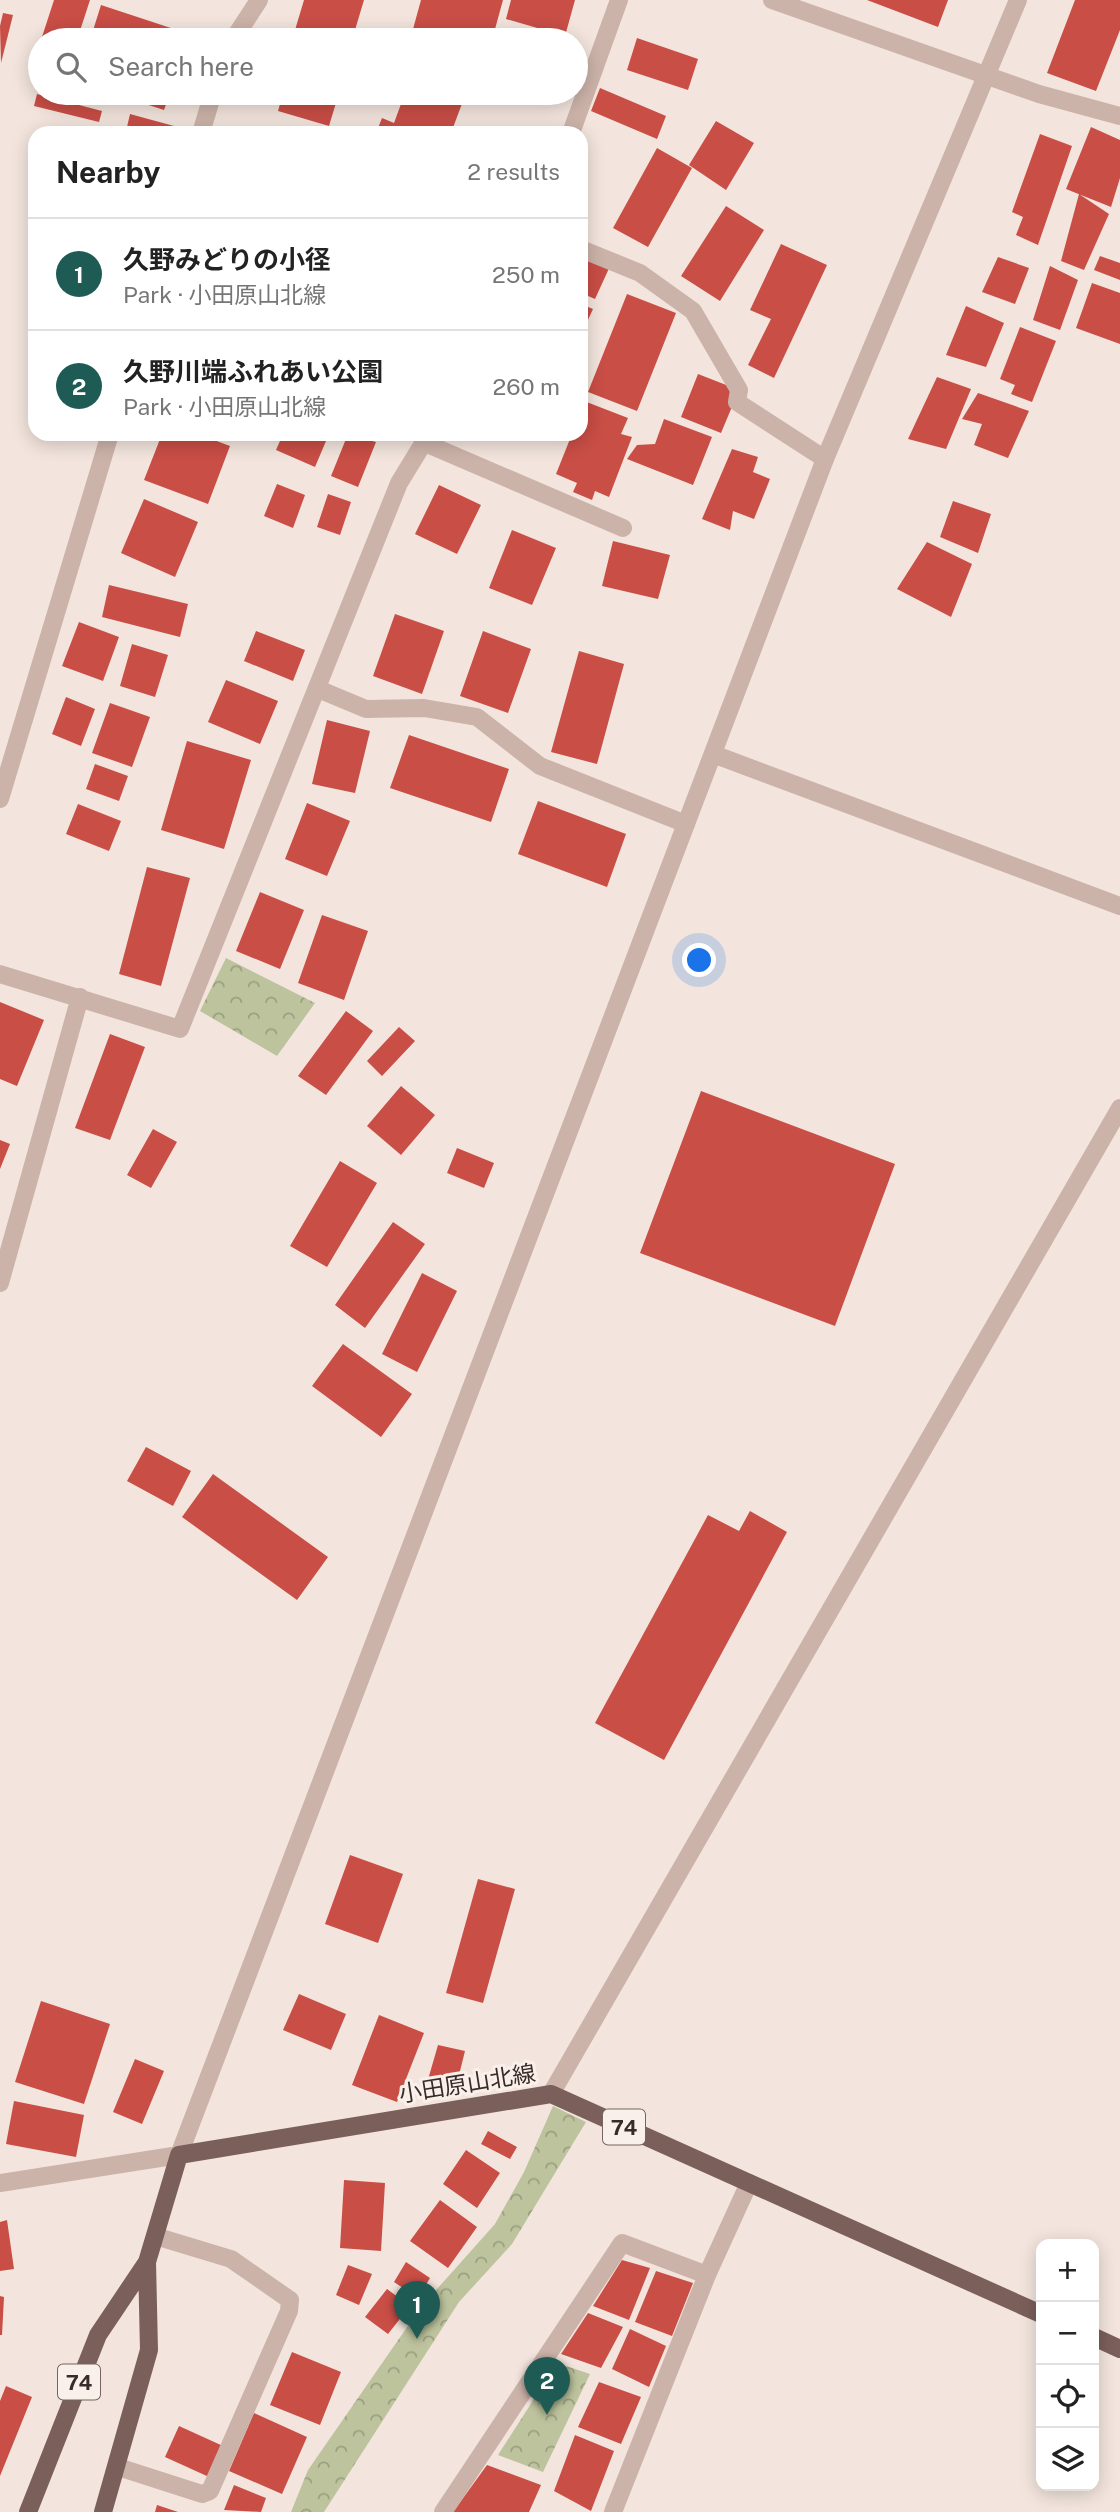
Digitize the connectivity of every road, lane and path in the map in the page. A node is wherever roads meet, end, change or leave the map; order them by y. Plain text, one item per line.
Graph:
1 (259, 0) edge
2 (618, 0) edge
3 (772, 0) edge
4 (1018, 0) edge
5 (241, 28) edge
6 (988, 75) junction
7 (588, 85) edge
8 (209, 105) edge
9 (581, 105) edge
10 (1120, 116) edge
11 (203, 126) edge
12 (573, 126) edge
13 (588, 252) edge
14 (108, 441) edge
15 (425, 441) edge
16 (434, 441) edge
17 (825, 459) junction
18 (623, 528) dead end
19 (318, 689) junction
20 (713, 754) junction
21 (0, 799) edge
22 (686, 824) junction
23 (1120, 906) edge
24 (0, 974) edge
25 (80, 997) junction
26 (1120, 1108) edge
27 (0, 1283) edge
28 (551, 2094) junction
29 (179, 2155) junction
30 (0, 2183) edge
31 (749, 2183) junction
32 (155, 2236) junction
33 (147, 2262) junction
34 (707, 2275) junction
35 (1036, 2312) edge
36 (1099, 2339) edge
37 (1120, 2348) edge
38 (118, 2467) junction
39 (28, 2512) edge
40 (103, 2512) edge
41 (443, 2512) edge
42 (613, 2512) edge

1 - 5 street
2 - 7 street
3 - 6 street
4 - 6 street
6 - 10 street
6 - 17 street
8 - 11 street
9 - 12 street
13 - 17 street
14 - 21 street
15 - 19 street
16 - 18 street
17 - 20 street
19 - 22 street
19 - 25 street
20 - 22 street
20 - 23 street
22 - 29 street
24 - 25 street
25 - 27 street
26 - 28 street
28 - 29 main road, 小田原山北線
28 - 31 main road, 小田原山北線 / 74
29 - 30 street
29 - 32 main road, 74
31 - 34 street
31 - 35 main road, 小田原山北線 / 74
32 - 33 main road, 74
32 - 38 street
33 - 38 main road, 74
33 - 39 main road, 74
34 - 41 street
34 - 42 street
36 - 37 main road
38 - 40 main road, 74

